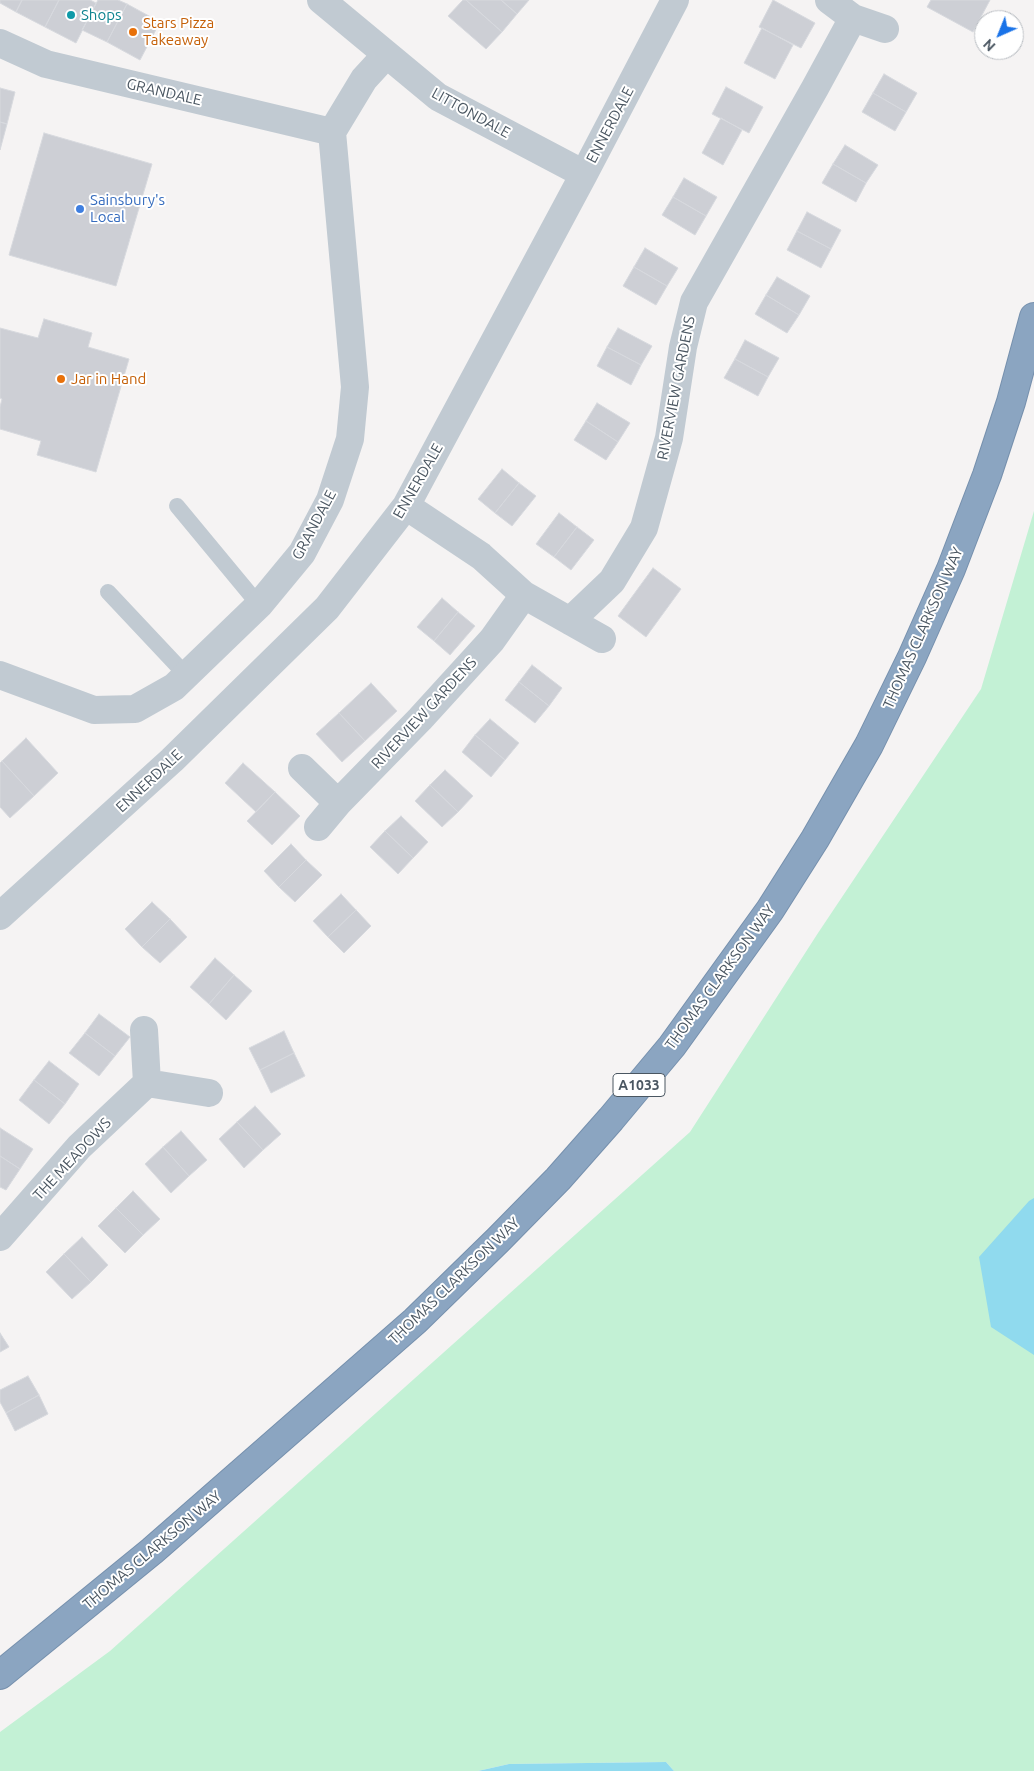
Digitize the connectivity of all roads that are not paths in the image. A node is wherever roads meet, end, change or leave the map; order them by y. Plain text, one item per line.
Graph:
1 (322, 0) edge
2 (675, 0) edge
3 (829, 0) edge
4 (853, 18) junction
5 (885, 28) dead end
6 (0, 43) edge
7 (386, 55) junction
8 (332, 132) junction
9 (584, 174) junction
10 (1034, 317) edge
11 (178, 506) dead end
12 (406, 506) junction
13 (108, 592) dead end
14 (524, 595) junction
15 (259, 605) junction
16 (570, 621) junction
17 (602, 639) dead end
18 (0, 675) edge
19 (186, 675) junction
20 (302, 768) dead end
21 (338, 803) junction
22 (318, 827) dead end
23 (0, 916) edge
24 (144, 1030) dead end
25 (147, 1083) junction
26 (209, 1092) dead end
27 (0, 1237) edge
28 (0, 1674) edge

1 - 7 street, LITTONDALE
2 - 9 street, ENNERDALE
3 - 4 street
4 - 5 street
4 - 16 street, RIVERVIEW GARDENS
6 - 8 street, GRANDALE
7 - 8 street
7 - 9 street, LITTONDALE
8 - 15 street, GRANDALE
9 - 12 street, ENNERDALE
10 - 28 highway, THOMAS CLARKSON WAY / A1033
11 - 15 lane
12 - 14 street
12 - 23 street, ENNERDALE
13 - 19 lane
14 - 16 street
14 - 21 street, RIVERVIEW GARDENS
15 - 19 street, GRANDALE
16 - 17 street
18 - 19 street, GRANDALE
20 - 21 street
21 - 22 street, RIVERVIEW GARDENS
24 - 25 street
25 - 26 street
25 - 27 street, THE MEADOWS

